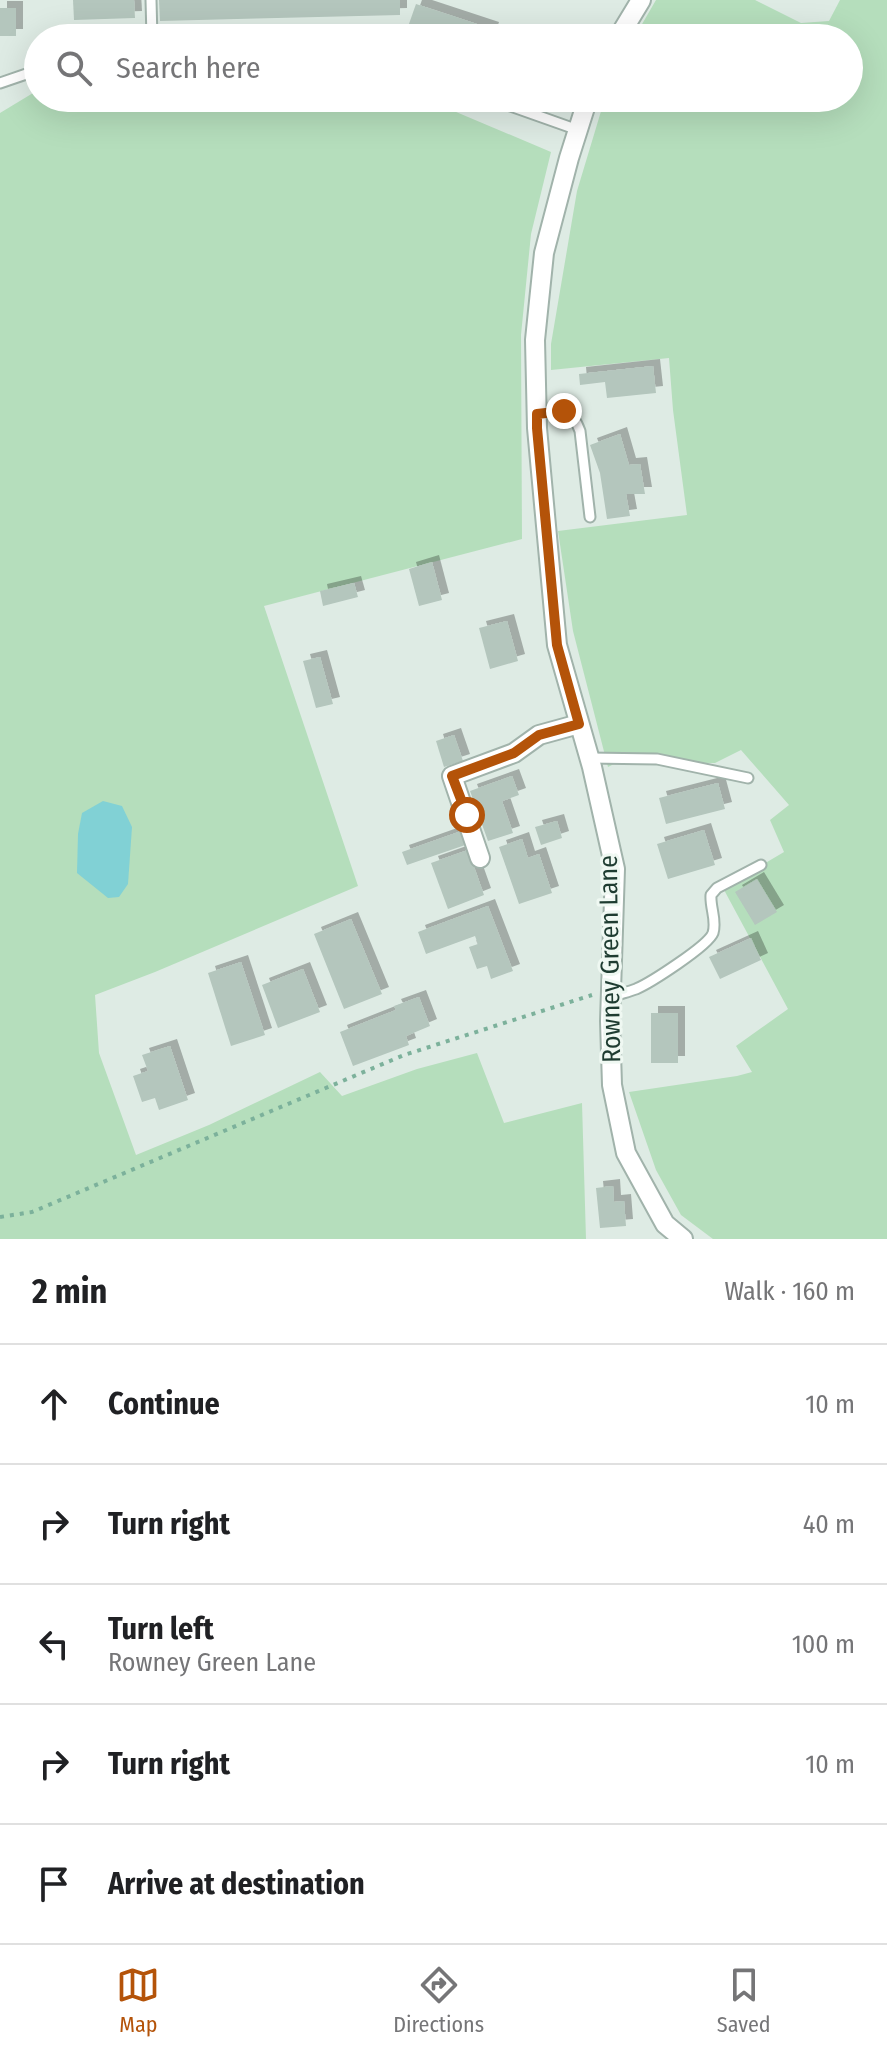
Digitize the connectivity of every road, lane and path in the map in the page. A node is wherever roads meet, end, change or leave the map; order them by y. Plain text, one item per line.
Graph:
1 (151, 0) edge
2 (641, 0) edge
3 (152, 24) edge
4 (626, 24) edge
5 (24, 75) edge
6 (0, 83) edge
7 (527, 112) edge
8 (584, 112) edge
9 (578, 130) junction
10 (537, 414) junction
11 (590, 517) dead end
12 (579, 724) junction
13 (589, 758) junction
14 (748, 778) dead end
15 (480, 858) dead end
16 (761, 865) dead end
17 (611, 993) junction
18 (0, 1217) edge
19 (683, 1239) edge

1 - 3 lane
2 - 4 street
5 - 6 lane
7 - 9 lane
8 - 9 street, Rowney Green Lane
9 - 10 street, Rowney Green Lane
10 - 11 lane
10 - 12 street, Rowney Green Lane
12 - 13 street, Rowney Green Lane
12 - 15 street
13 - 14 lane
13 - 17 street, Rowney Green Lane
16 - 17 lane
17 - 18 path
17 - 19 street, Rowney Green Lane

